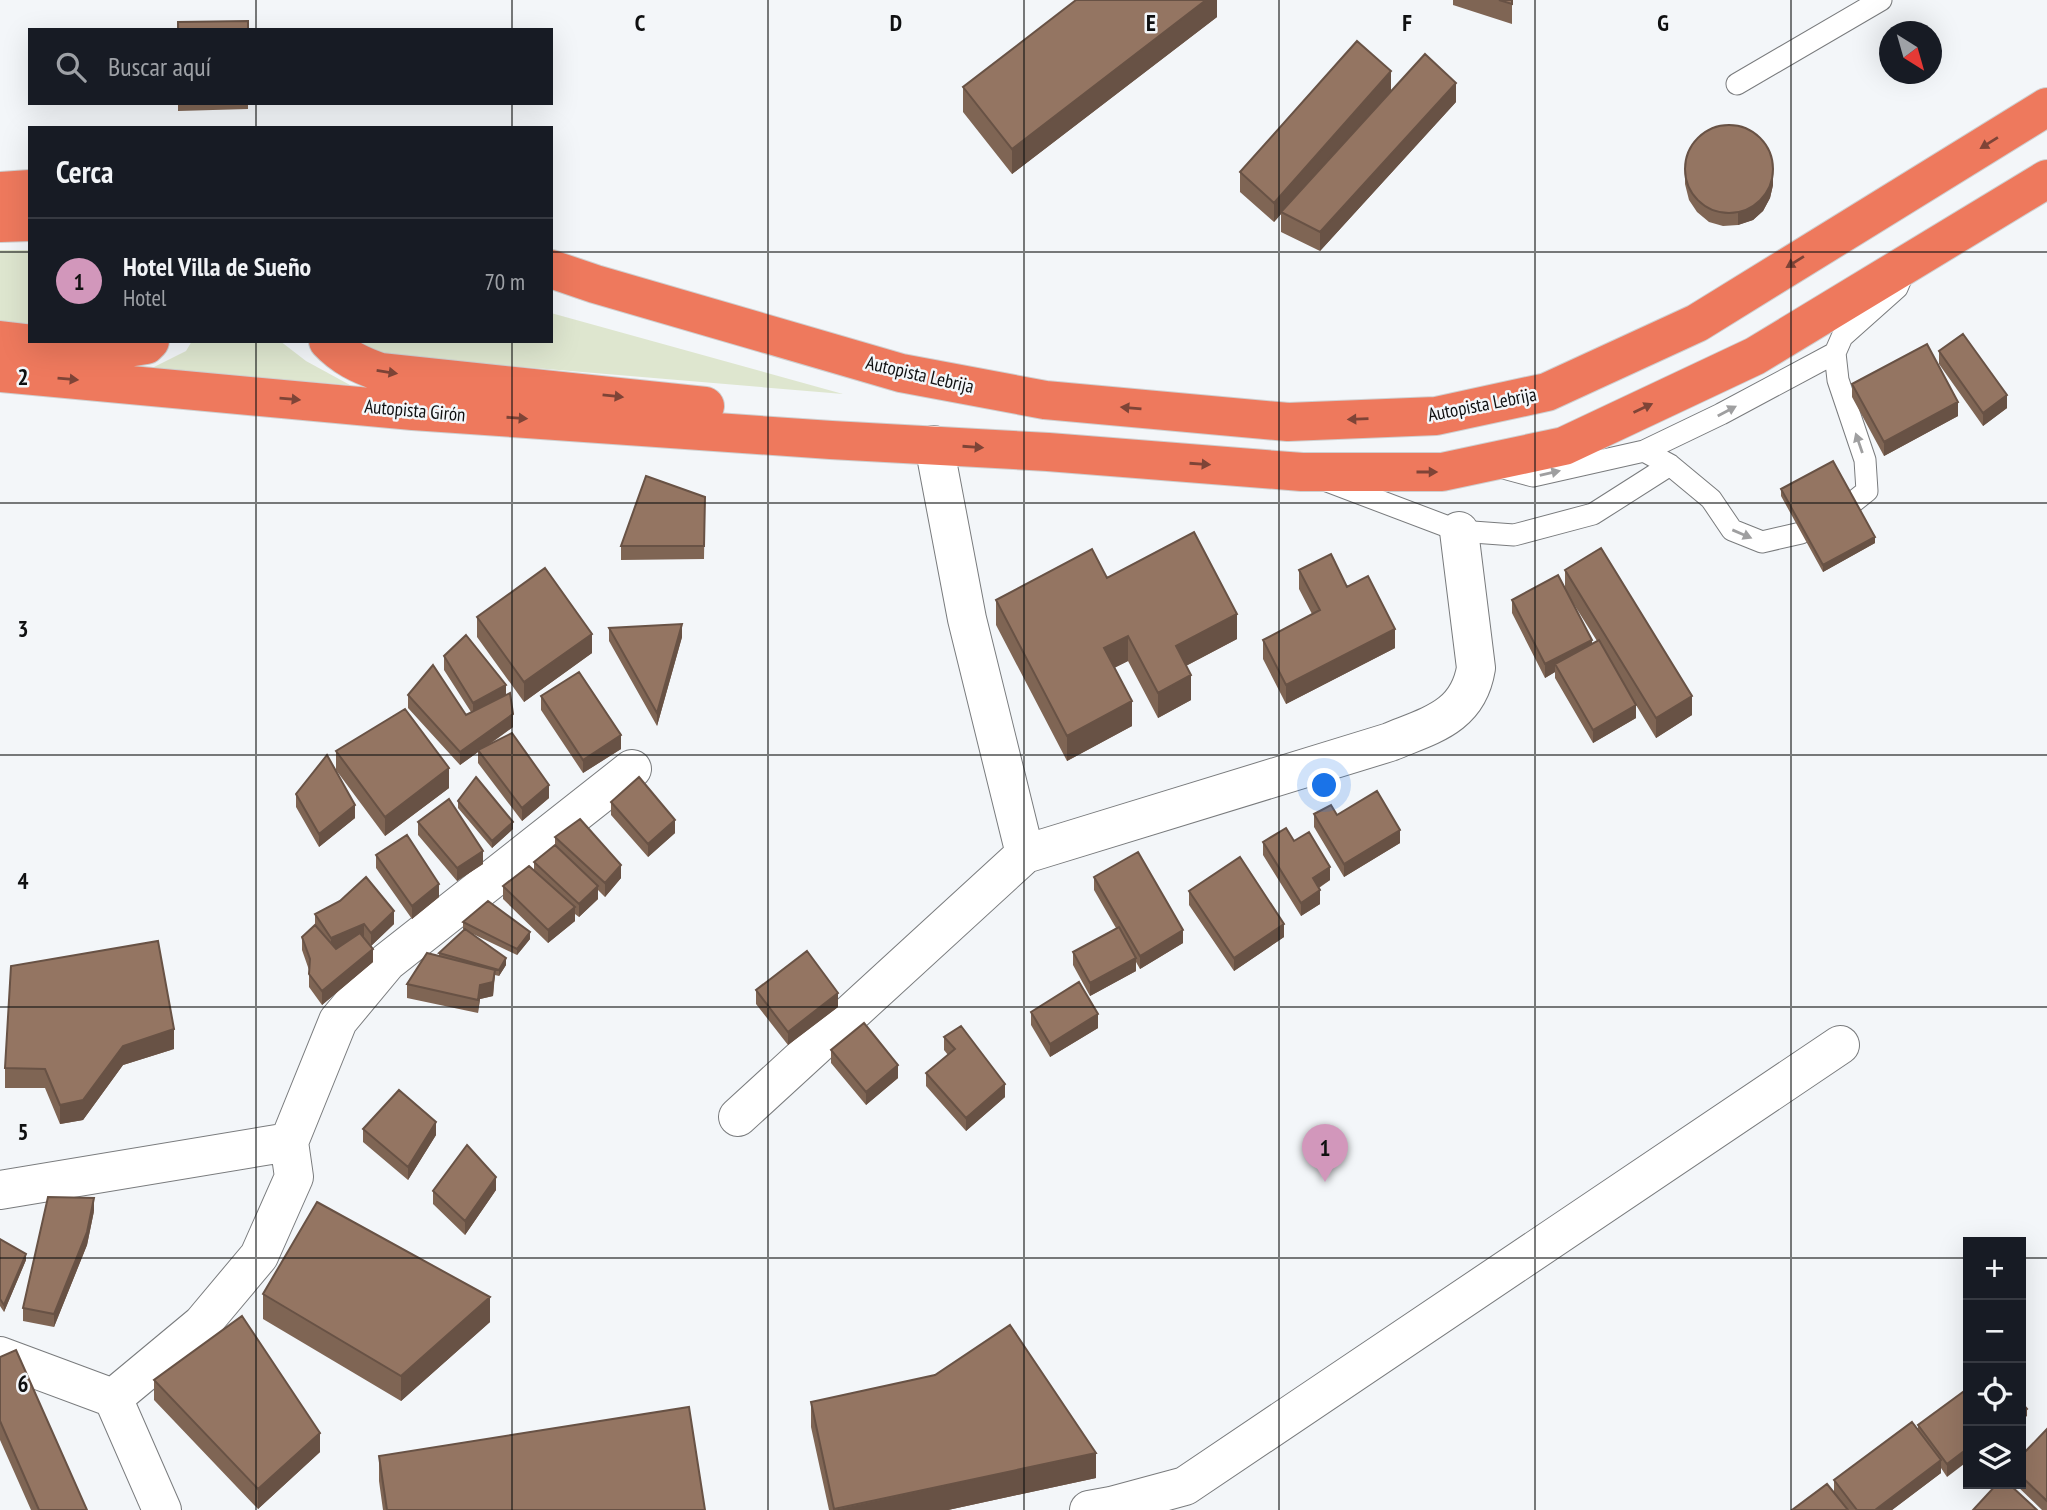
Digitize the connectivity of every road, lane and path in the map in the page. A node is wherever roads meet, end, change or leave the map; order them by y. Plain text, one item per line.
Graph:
1 (1881, 0) edge
2 (1737, 84) dead end
3 (2047, 107) edge
4 (2047, 179) edge
5 (28, 189) edge
6 (0, 191) edge
7 (28, 222) edge
8 (0, 223) edge
9 (1906, 266) junction
10 (553, 270) edge
11 (553, 295) edge
12 (0, 340) edge
13 (148, 343) edge
14 (330, 343) edge
15 (807, 346) junction
16 (1835, 353) junction
17 (0, 373) edge
18 (831, 440) junction
19 (934, 445) junction
20 (1644, 452) junction
21 (1484, 463) junction
22 (1670, 465) junction
23 (1303, 472) junction
24 (1852, 503) edge
25 (1458, 531) junction
26 (1801, 533) edge
27 (632, 769) dead end
28 (1025, 853) junction
29 (1840, 1045) dead end
30 (738, 1117) dead end
31 (289, 1142) junction
32 (0, 1190) edge
33 (0, 1356) edge
34 (113, 1398) junction
35 (162, 1510) edge
36 (1089, 1510) edge

1 - 2 lane
3 -> 15 highway, Autopista Lebrija
4 - 9 highway
5 - 6 highway
7 - 8 highway
9 - 16 lane
21 -> 9 highway
10 - 15 highway
11 - 15 highway
12 - 13 highway
14 -> 18 highway
20 -> 16 lane
24 -> 16 lane
17 -> 18 highway, Autopista Girón
18 - 19 highway
19 -> 23 highway
19 - 28 street
21 -> 20 lane
20 - 22 lane
23 -> 21 highway
22 - 25 lane
22 -> 26 lane
23 - 25 lane
25 - 28 street
27 - 31 street
28 - 30 street
29 - 36 street
31 - 32 street
31 - 34 street
33 - 34 street
34 - 35 street

